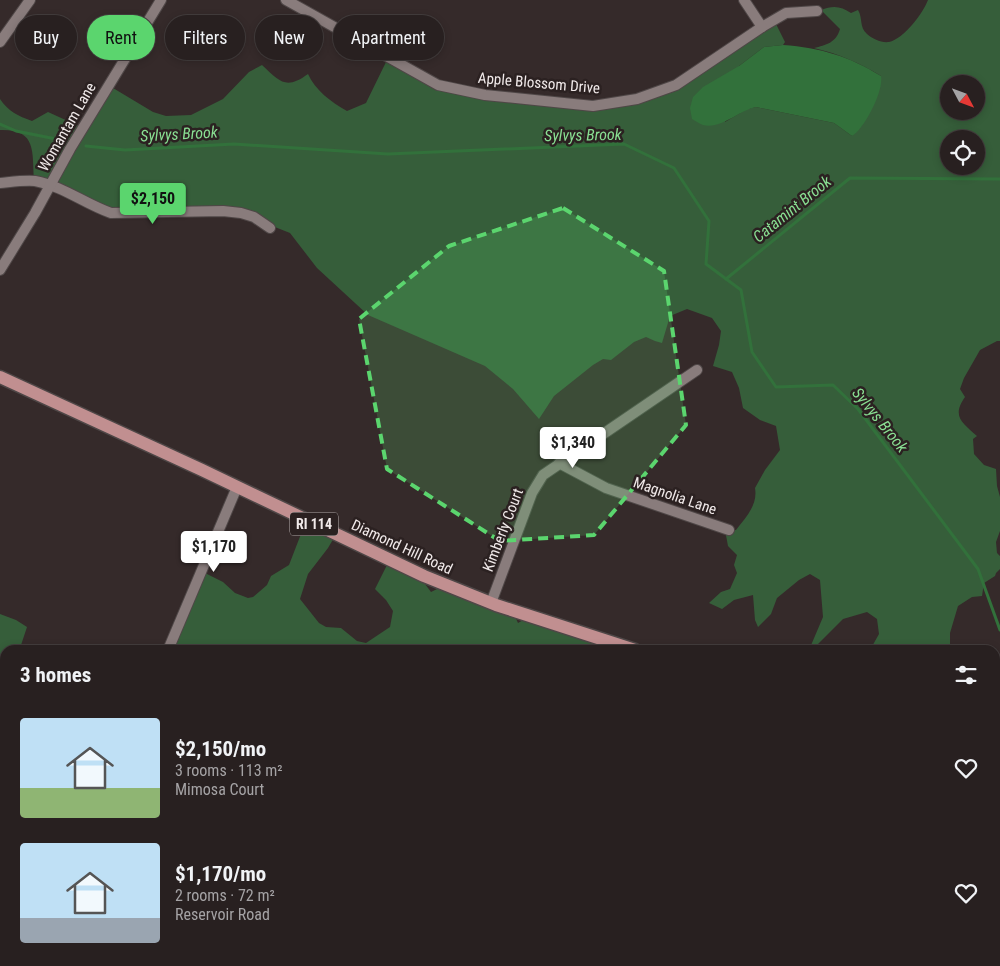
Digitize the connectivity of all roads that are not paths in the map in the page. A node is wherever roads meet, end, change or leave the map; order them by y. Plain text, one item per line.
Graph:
1 (30, 0) edge
2 (161, 0) edge
3 (286, 0) edge
4 (744, 0) edge
5 (817, 11) dead end
6 (762, 27) junction
7 (0, 42) edge
8 (0, 183) edge
9 (51, 185) junction
10 (270, 228) dead end
11 (0, 270) edge
12 (697, 370) dead end
13 (0, 378) edge
14 (559, 463) junction
15 (237, 487) junction
16 (729, 530) dead end
17 (491, 603) junction
18 (170, 645) edge
19 (620, 645) edge

1 - 7 street
2 - 9 street, Womantam Lane
3 - 6 street, Apple Blossom Drive
4 - 6 street
5 - 6 street, Apple Blossom Drive
8 - 9 street
9 - 10 street
9 - 11 street, Womantam Lane
12 - 14 street, Kimberly Court
13 - 15 main road, Diamond Hill Road / RI 114
14 - 16 street, Magnolia Lane
14 - 17 street, Kimberly Court
15 - 17 main road, Diamond Hill Road / RI 114
15 - 18 street
17 - 19 main road, Diamond Hill Road / RI 114

